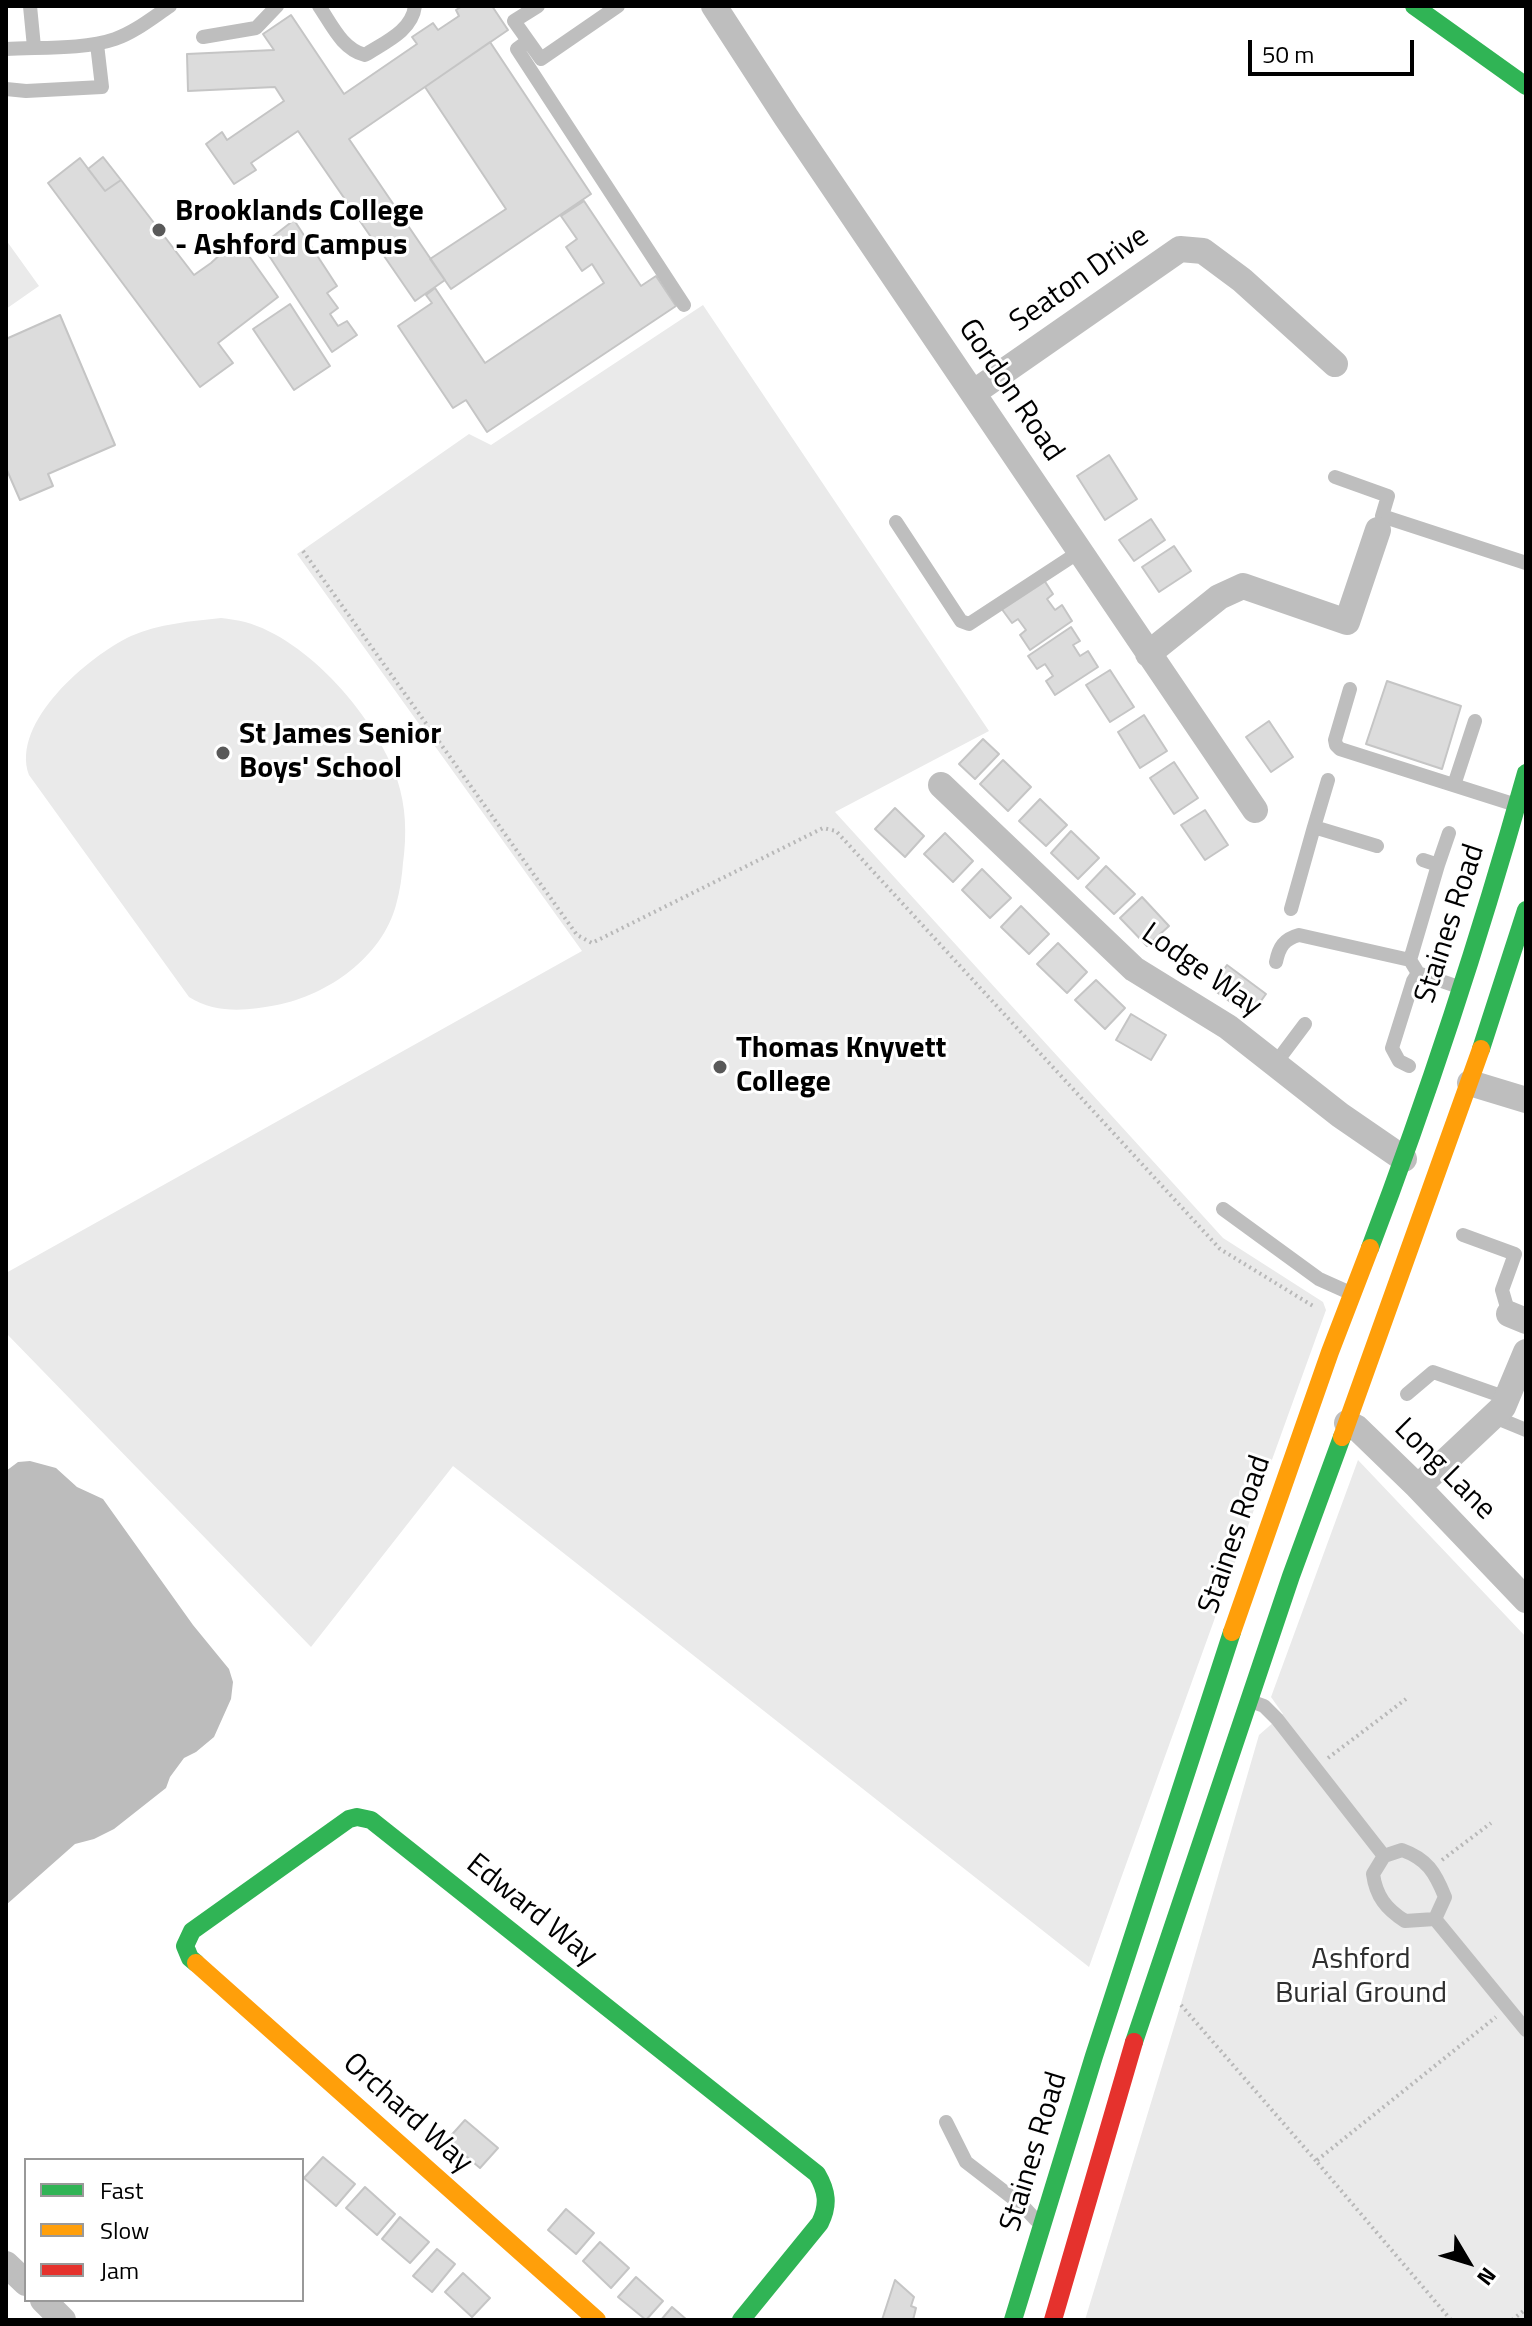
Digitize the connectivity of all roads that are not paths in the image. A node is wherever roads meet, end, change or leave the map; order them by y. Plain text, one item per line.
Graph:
1 (30, 6) edge
2 (170, 6) edge
3 (277, 6) edge
4 (319, 6) edge
5 (415, 6) edge
6 (538, 6) edge
7 (618, 6) edge
8 (714, 6) edge
9 (1414, 6) edge
10 (203, 37) dead end
11 (528, 41) junction
12 (97, 44) junction
13 (34, 47) junction
14 (6, 49) edge
15 (1526, 86) edge
16 (6, 89) edge
17 (684, 305) dead end
18 (1335, 364) dead end
19 (973, 393) junction
20 (1335, 477) dead end
21 (896, 522) dead end
22 (1378, 530) dead end
23 (1079, 552) junction
24 (1526, 563) edge
25 (1148, 654) junction
26 (1350, 689) dead end
27 (1475, 721) dead end
28 (1526, 773) edge
29 (1328, 780) dead end
30 (941, 785) dead end
31 (1454, 785) junction
32 (1517, 806) junction
33 (1255, 810) dead end
34 (1314, 827) junction
35 (1449, 833) dead end
36 (1377, 846) dead end
37 (1423, 860) dead end
38 (1438, 865) junction
39 (1291, 909) dead end
40 (1526, 910) edge
41 (1276, 962) dead end
42 (1414, 967) junction
43 (1460, 988) junction
44 (1305, 1024) dead end
45 (1275, 1064) junction
46 (1409, 1066) dead end
47 (1470, 1083) junction
48 (1526, 1100) edge
49 (1404, 1159) junction
50 (1223, 1209) dead end
51 (1463, 1235) dead end
52 (1352, 1294) junction
53 (1517, 1318) edge
54 (1526, 1352) edge
55 (1407, 1394) dead end
56 (1500, 1407) junction
57 (1347, 1423) junction
58 (1526, 1430) edge
59 (1418, 1487) junction
60 (1526, 1600) edge
61 (1249, 1700) junction
62 (1384, 1856) junction
63 (1435, 1919) junction
64 (185, 1946) joint
65 (1526, 2030) edge
66 (946, 2122) dead end
67 (1042, 2226) junction
68 (6, 2264) edge
69 (24, 2281) edge
70 (45, 2302) edge
71 (63, 2320) edge
72 (597, 2320) edge
73 (741, 2320) edge
74 (1013, 2320) edge
75 (1053, 2320) edge

1 - 13 lane
2 - 12 lane
3 - 10 lane
4 - 5 lane
6 - 11 lane
7 - 11 lane
8 - 19 street, Gordon Road
9 - 15 main road
11 - 17 lane
12 - 13 lane
12 - 16 lane
13 - 14 lane
18 - 19 street, Seaton Drive
19 - 23 street, Gordon Road
20 - 24 lane
21 - 23 lane
22 - 25 street
23 - 25 street, Gordon Road
25 - 33 street, Gordon Road
26 - 31 lane
27 - 31 lane
28 - 32 main road, Staines Road
29 - 34 lane
30 - 45 street, Lodge Way
31 - 32 lane
32 - 43 main road, Staines Road
34 - 36 lane
34 - 39 lane
35 - 38 lane
37 - 38 lane
38 - 42 lane
40 - 47 main road, Staines Road
41 - 42 lane
42 - 43 lane
42 - 46 lane
43 - 49 main road, Staines Road
44 - 45 lane
45 - 49 street, Lodge Way
47 - 48 street
47 - 57 main road, Staines Road
49 - 52 main road, Staines Road
50 - 52 lane
51 - 53 lane
52 - 67 main road, Staines Road
54 - 56 street
55 - 56 lane
56 - 58 lane
56 - 59 street
57 - 59 street, Long Lane
57 - 61 main road, Staines Road
59 - 60 street, Long Lane
61 - 62 lane
61 - 75 main road, Staines Road
62 - 63 lane
62 - 63 lane
63 - 65 lane
64 - 72 main road, Orchard Way
64 - 73 main road, Edward Way
66 - 67 lane
67 - 74 main road, Staines Road
68 - 69 street
70 - 71 street

